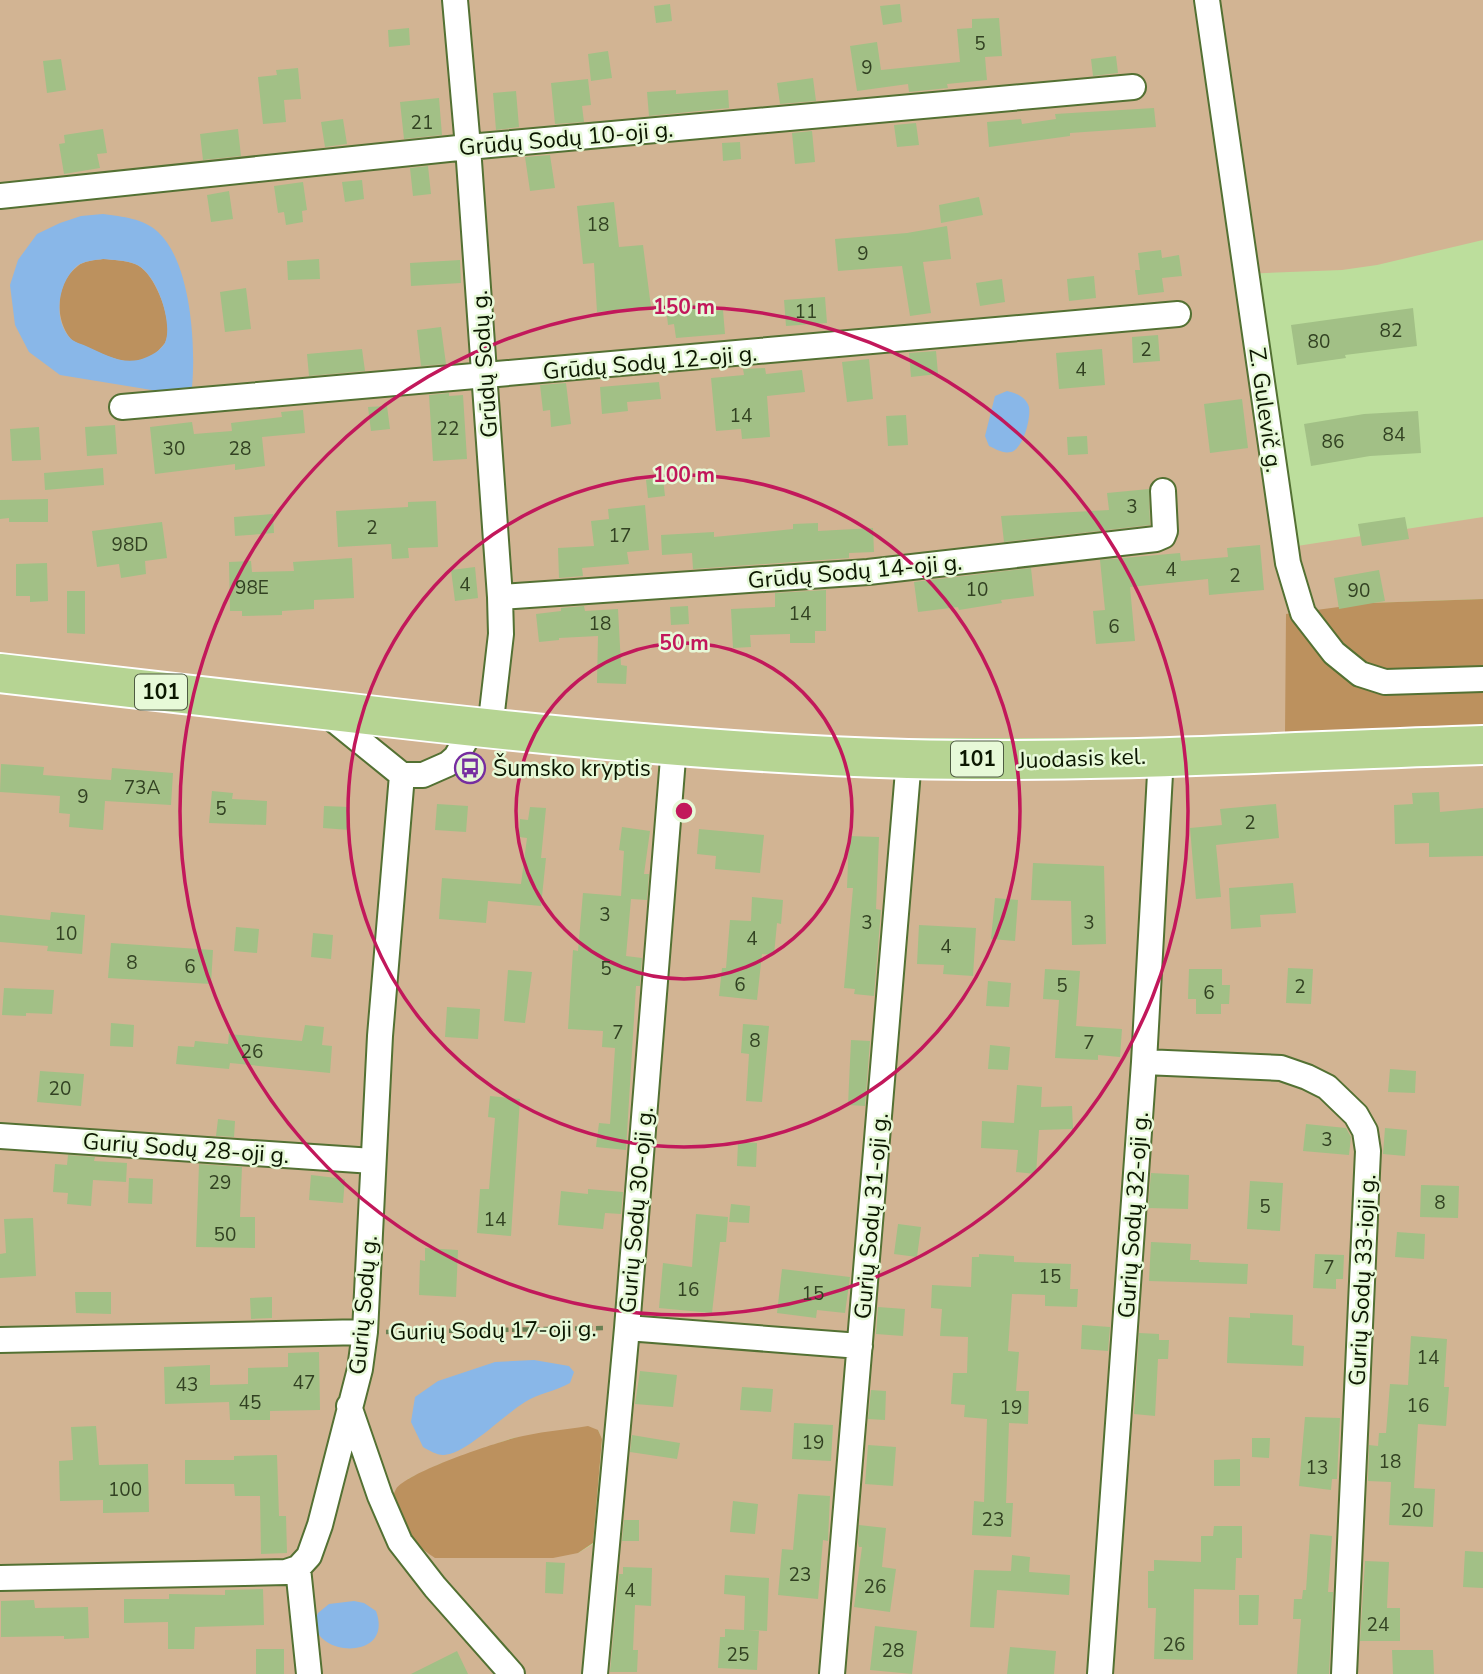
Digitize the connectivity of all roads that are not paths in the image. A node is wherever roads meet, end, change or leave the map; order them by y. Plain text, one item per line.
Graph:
1 (455, 0) edge
2 (1207, 0) edge
3 (1133, 87) dead end
4 (468, 147) junction
5 (0, 196) edge
6 (1178, 313) dead end
7 (485, 377) junction
8 (122, 407) dead end
9 (1163, 491) dead end
10 (500, 597) junction
11 (0, 673) edge
12 (1483, 678) edge
13 (322, 710) junction
14 (481, 728) junction
15 (1483, 744) edge
16 (674, 746) junction
17 (1161, 756) junction
18 (909, 759) junction
19 (402, 775) junction
20 (1144, 1062) junction
21 (0, 1136) edge
22 (373, 1161) junction
23 (627, 1328) junction
24 (365, 1332) junction
25 (0, 1340) edge
26 (860, 1346) junction
27 (349, 1406) junction
28 (298, 1568) junction
29 (0, 1578) edge
30 (309, 1674) edge
31 (512, 1674) edge
32 (595, 1674) edge
33 (832, 1674) edge
34 (1100, 1674) edge
35 (1344, 1674) edge

1 - 4 street, Grūdų Sodų g.
2 - 12 street, Z. Gulevič g.
3 - 4 street, Grūdų Sodų 10-oji g.
4 - 5 street, Grūdų Sodų 10-oji g.
4 - 7 street, Grūdų Sodų g.
6 - 7 street, Grūdų Sodų 12-oji g.
7 - 8 street, Grūdų Sodų 12-oji g.
7 - 10 street, Grūdų Sodų g.
9 - 10 street, Grūdų Sodų 14-oji g.
10 - 14 street, Grūdų Sodų g.
11 - 13 main road, 101
13 - 14 main road, 101
13 - 19 street
14 - 16 main road, Juodasis kel. / 101
14 - 19 street
15 - 17 main road, Juodasis kel. / 101
16 - 18 main road, Juodasis kel. / 101
16 - 23 street, Gurių Sodų 30-oji g.
17 - 18 main road, Juodasis kel. / 101
17 - 20 street, Gurių Sodų 32-oji g.
18 - 26 street, Gurių Sodų 31-oji g.
19 - 22 street, Gurių Sodų g.
20 - 34 street, Gurių Sodų 32-oji g.
20 - 35 street, Gurių Sodų 33-ioji g.
21 - 22 street, Gurių Sodų 28-oji g.
22 - 24 street, Gurių Sodų g.
23 - 26 street, Gurių Sodų 17-oji g.
23 - 32 street, Gurių Sodų 30-oji g.
24 - 25 street, Gurių Sodų 17-oji g.
24 - 27 street, Gurių Sodų g.
26 - 33 street, Gurių Sodų 31-oji g.
27 - 28 street, Gurių Sodų g.
27 - 31 street
28 - 29 street
28 - 30 street

